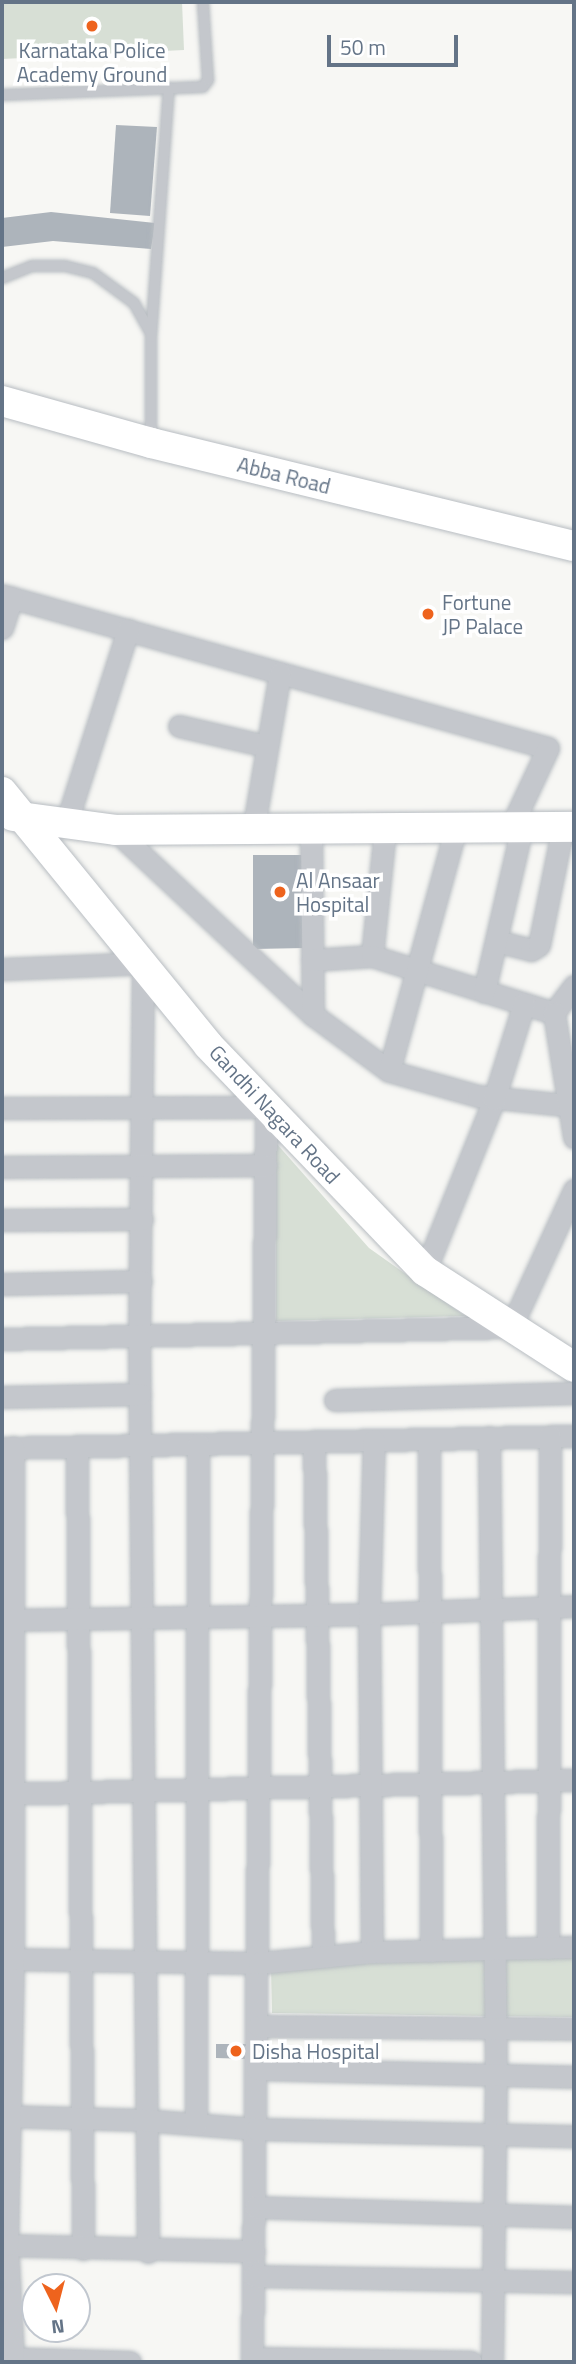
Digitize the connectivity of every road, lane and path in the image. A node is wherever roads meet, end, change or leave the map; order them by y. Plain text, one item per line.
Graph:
1 (203, 2) edge
2 (169, 88) junction
3 (2, 95) edge
4 (2, 278) edge
5 (151, 337) junction
6 (2, 401) edge
7 (151, 443) junction
8 (572, 545) edge
9 (7, 597) edge
10 (2, 628) edge
11 (128, 630) junction
12 (280, 673) junction
13 (179, 726) dead end
14 (266, 746) junction
15 (7, 809) edge
16 (66, 824) junction
17 (516, 827) junction
18 (569, 827) edge
19 (456, 828) junction
20 (115, 830) junction
21 (385, 830) junction
22 (253, 831) junction
23 (311, 831) junction
24 (496, 941) junction
25 (372, 956) junction
26 (312, 960) junction
27 (143, 963) junction
28 (2, 969) edge
29 (417, 970) junction
30 (574, 986) edge
31 (484, 992) junction
32 (524, 1004) junction
33 (554, 1013) junction
34 (313, 1015) junction
35 (389, 1071) junction
36 (494, 1099) junction
37 (266, 1107) junction
38 (572, 1107) edge
39 (2, 1108) edge
40 (144, 1108) junction
41 (574, 1137) edge
42 (144, 1165) junction
43 (267, 1165) junction
44 (2, 1167) edge
45 (574, 1190) edge
46 (142, 1219) junction
47 (2, 1220) edge
48 (425, 1271) junction
49 (141, 1281) junction
50 (2, 1284) edge
51 (511, 1327) junction
52 (263, 1333) junction
53 (139, 1335) junction
54 (2, 1339) edge
55 (574, 1367) edge
56 (140, 1394) junction
57 (574, 1394) edge
58 (2, 1397) edge
59 (335, 1400) dead end
60 (550, 1436) junction
61 (574, 1436) edge
62 (489, 1437) junction
63 (429, 1439) junction
64 (374, 1440) junction
65 (314, 1441) junction
66 (261, 1442) junction
67 (198, 1444) junction
68 (140, 1445) junction
69 (77, 1446) junction
70 (8, 1447) edge
71 (574, 1606) edge
72 (548, 1607) junction
73 (494, 1609) junction
74 (430, 1612) junction
75 (257, 1613) junction
76 (317, 1614) junction
77 (201, 1615) junction
78 (369, 1615) junction
79 (141, 1617) junction
80 (78, 1618) junction
81 (7, 1620) edge
82 (574, 1780) edge
83 (546, 1781) junction
84 (491, 1782) junction
85 (430, 1784) junction
86 (370, 1785) junction
87 (317, 1787) junction
88 (258, 1788) junction
89 (199, 1790) junction
90 (142, 1791) junction
91 (79, 1792) junction
92 (7, 1793) edge
93 (574, 1947) edge
94 (548, 1948) junction
95 (495, 1949) junction
96 (431, 1951) junction
97 (372, 1952) junction
98 (323, 1957) junction
99 (7, 1959) edge
100 (82, 1960) junction
101 (143, 1961) junction
102 (197, 1962) junction
103 (259, 1964) junction
104 (258, 2026) junction
105 (495, 2028) junction
106 (574, 2029) edge
107 (257, 2069) junction
108 (496, 2074) junction
109 (574, 2077) edge
110 (6, 2116) edge
111 (82, 2118) junction
112 (143, 2120) junction
113 (196, 2124) junction
114 (256, 2129) junction
115 (496, 2132) junction
116 (574, 2136) edge
117 (255, 2207) junction
118 (494, 2215) junction
119 (574, 2217) edge
120 (4, 2245) edge
121 (83, 2249) junction
122 (148, 2252) junction
123 (254, 2252) junction
124 (254, 2276) junction
125 (493, 2278) junction
126 (574, 2281) edge
127 (7, 2358) edge
128 (252, 2360) edge
129 (44, 2361) edge
130 (130, 2362) edge
131 (471, 2362) edge
132 (492, 2362) edge

1 - 2 lane
2 - 3 lane
2 - 5 lane
4 - 5 lane
5 - 7 lane
6 - 7 main road, Abba Road
7 - 8 main road, Abba Road
9 - 10 street
9 - 11 street
11 - 12 street
11 - 16 street
12 - 14 street
12 - 17 street
13 - 14 street
14 - 22 street
15 - 16 main road
15 - 27 main road, Gandhi Nagara Road
16 - 20 main road
17 - 18 main road
17 - 19 main road
17 - 24 street
18 - 24 street
19 - 21 main road
19 - 29 street
20 - 22 main road
20 - 34 street
21 - 23 main road
21 - 25 street
22 - 23 main road
23 - 26 street
24 - 31 street
25 - 26 street
25 - 29 street
26 - 34 street
27 - 28 street
27 - 37 main road, Gandhi Nagara Road
27 - 40 street
29 - 31 street
29 - 35 street
30 - 33 street
31 - 32 street
32 - 33 street
32 - 36 street
33 - 38 street
34 - 35 street
35 - 36 street
36 - 38 street
36 - 48 street
37 - 40 street
37 - 43 street
37 - 48 main road, Gandhi Nagara Road
38 - 41 street
39 - 40 street
40 - 42 street
42 - 43 street
42 - 44 street
42 - 46 street
43 - 52 street
45 - 51 street
46 - 47 street
46 - 49 street
48 - 51 main road, Gandhi Nagara Road
49 - 50 street
49 - 53 street
51 - 52 street
51 - 55 main road, Gandhi Nagara Road
52 - 53 street
52 - 66 street
53 - 54 street
53 - 56 street
56 - 58 street
56 - 68 street
57 - 59 street
60 - 61 street
60 - 62 street
60 - 72 street
62 - 63 street
62 - 73 street
63 - 64 street
63 - 74 street
64 - 65 street
64 - 78 street
65 - 66 street
65 - 76 street
66 - 67 street
66 - 75 street
67 - 68 street
67 - 77 street
68 - 69 street
68 - 79 street
69 - 70 street
69 - 80 street
70 - 81 street
71 - 72 street
72 - 73 street
72 - 83 street
73 - 74 street
73 - 84 street
74 - 78 street
74 - 85 street
75 - 76 street
75 - 77 street
75 - 88 street
76 - 78 street
76 - 87 street
77 - 79 street
77 - 89 street
78 - 86 street
79 - 80 street
79 - 90 street
80 - 81 street
80 - 91 street
81 - 92 street
82 - 83 street
83 - 84 street
83 - 94 street
84 - 85 street
84 - 95 street
85 - 86 street
85 - 96 street
86 - 87 street
86 - 97 street
87 - 88 street
87 - 98 street
88 - 89 street
88 - 103 street
89 - 90 street
89 - 102 street
90 - 91 street
90 - 101 street
91 - 92 street
91 - 100 street
92 - 99 street
93 - 94 street
94 - 95 street
95 - 96 street
95 - 105 street
96 - 97 street
97 - 98 street
98 - 103 street
99 - 100 street
99 - 110 street
100 - 101 street
100 - 111 street
101 - 102 street
101 - 112 street
102 - 103 street
102 - 113 street
103 - 104 street
104 - 105 street
104 - 107 street
105 - 106 street
105 - 108 street
107 - 108 street
107 - 114 street
108 - 109 street
108 - 115 street
110 - 111 street
110 - 120 street
111 - 112 street
111 - 121 street
112 - 113 street
112 - 122 street
113 - 114 street
114 - 115 street
114 - 117 street
115 - 116 street
115 - 118 street
117 - 118 street
117 - 123 street
118 - 119 street
118 - 125 street
120 - 121 street
120 - 127 street
121 - 122 street
122 - 123 street
123 - 124 street
124 - 125 street
124 - 128 street
125 - 126 street
125 - 132 street
127 - 129 street
128 - 131 street
129 - 130 street

